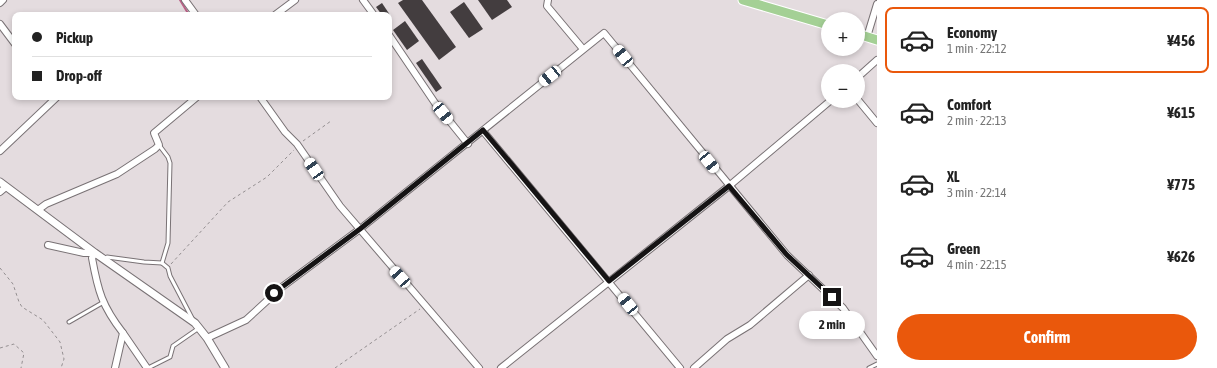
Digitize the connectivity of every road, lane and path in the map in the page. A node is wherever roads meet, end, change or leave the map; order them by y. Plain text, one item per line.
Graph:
1 (3, 0) edge
2 (185, 0) edge
3 (295, 0) edge
4 (363, 0) edge
5 (548, 0) edge
6 (743, 0) edge
7 (0, 4) edge
8 (877, 4) edge
9 (194, 12) edge
10 (279, 12) edge
11 (372, 12) edge
12 (821, 23) edge
13 (0, 24) edge
14 (865, 29) edge
15 (865, 36) edge
16 (392, 39) edge
17 (12, 40) edge
18 (877, 40) edge
19 (584, 49) junction
20 (877, 60) edge
21 (865, 71) edge
22 (54, 100) edge
23 (193, 100) edge
24 (262, 100) edge
25 (822, 108) edge
26 (865, 108) edge
27 (332, 121) dead end
28 (877, 123) edge
29 (483, 130) junction
30 (298, 144) junction
31 (468, 144) junction
32 (159, 145) junction
33 (0, 151) edge
34 (729, 186) junction
35 (2, 187) edge
36 (38, 210) junction
37 (360, 229) junction
38 (48, 245) dead end
39 (95, 253) junction
40 (104, 259) junction
41 (162, 263) junction
42 (0, 268) edge
43 (168, 268) junction
44 (809, 275) junction
45 (609, 281) junction
46 (102, 303) junction
47 (426, 305) junction
48 (70, 322) dead end
49 (197, 326) junction
50 (123, 333) junction
51 (207, 338) junction
52 (0, 348) edge
53 (877, 356) edge
54 (877, 364) edge
55 (21, 368) edge
56 (61, 368) edge
57 (115, 368) edge
58 (147, 368) edge
59 (225, 368) edge
60 (335, 368) edge
61 (479, 368) edge
62 (501, 368) edge
63 (680, 368) edge
64 (694, 368) edge
65 (869, 368) edge

1 - 7 street
2 - 9 street
3 - 10 street
4 - 11 street
5 - 19 street
6 - 12 main road
8 - 14 street
13 - 17 street
15 - 18 main road
16 - 31 street
19 - 29 street
19 - 34 street
20 - 21 street
22 - 33 street
23 - 32 street
24 - 30 street
25 - 34 street
26 - 28 street
27 - 30 path
29 - 31 street
29 - 45 street
30 - 37 street
30 - 43 path
31 - 37 street
32 - 36 street
32 - 41 lane
34 - 44 street
34 - 45 street
35 - 36 street
36 - 39 street
37 - 47 street
37 - 51 street
38 - 39 street
39 - 40 street
39 - 46 street
40 - 41 lane
40 - 49 street
41 - 43 lane
42 - 56 path
43 - 49 lane
44 - 53 street
44 - 64 street
45 - 62 street
45 - 63 street
46 - 48 lane
46 - 50 street
47 - 60 path
47 - 61 street
49 - 51 street
49 - 58 lane
50 - 57 street
50 - 58 street
51 - 59 street
52 - 55 path
54 - 65 lane

